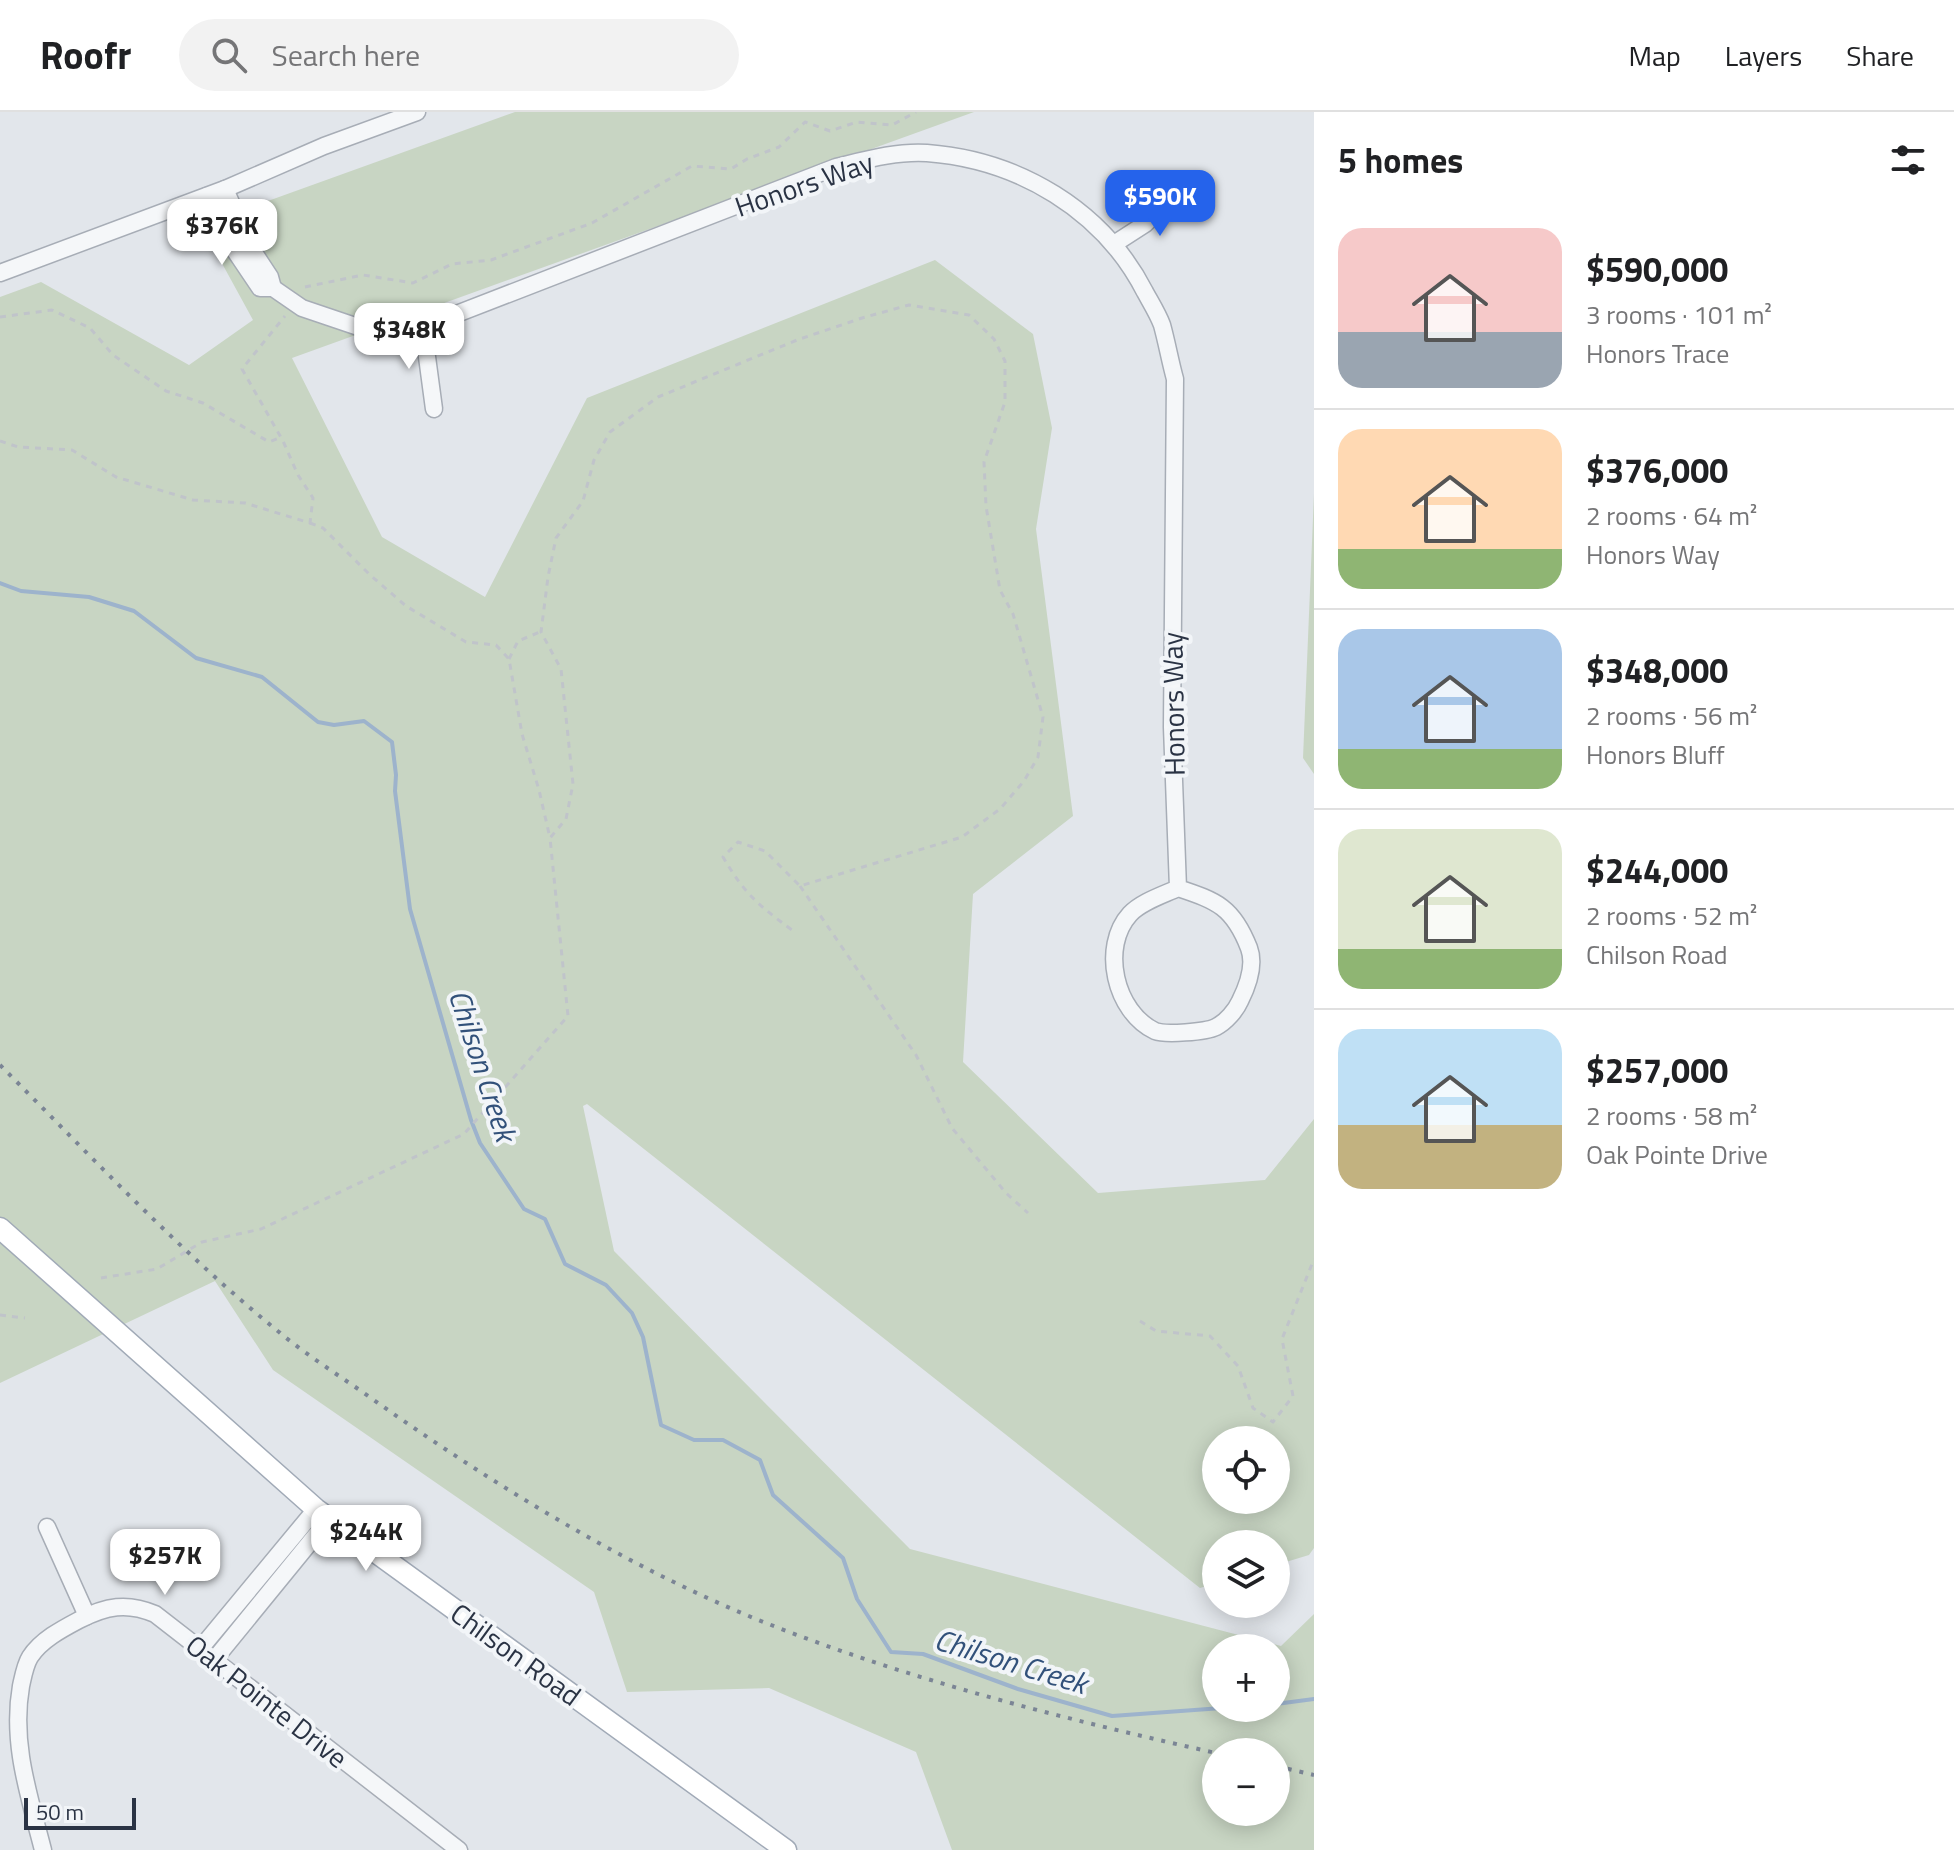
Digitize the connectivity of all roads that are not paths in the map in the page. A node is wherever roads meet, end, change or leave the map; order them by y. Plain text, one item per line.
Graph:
1 (417, 112) edge
2 (225, 189) junction
3 (1176, 193) dead end
4 (207, 196) junction
5 (1114, 244) junction
6 (0, 273) edge
7 (273, 288) junction
8 (423, 327) junction
9 (434, 409) dead end
10 (1178, 888) junction
11 (0, 1228) edge
12 (322, 1514) junction
13 (47, 1527) dead end
14 (87, 1616) junction
15 (200, 1649) junction
16 (214, 1660) junction
17 (43, 1850) edge
18 (459, 1850) edge
19 (786, 1850) edge

1 - 2 street
2 - 4 street
2 - 7 street, Honors Way
3 - 5 street
4 - 6 street
4 - 7 street, Honors Way
5 - 8 street, Honors Way
5 - 10 street, Honors Way
7 - 8 street, Honors Way
8 - 9 street
10 - 10 street
11 - 12 main road, Chilson Road
12 - 15 street
12 - 16 street
12 - 19 main road, Chilson Road
13 - 14 street
14 - 15 street, Oak Pointe Drive
14 - 17 street, Oak Pointe Drive
15 - 16 street, Oak Pointe Drive
16 - 18 street, Oak Pointe Drive

